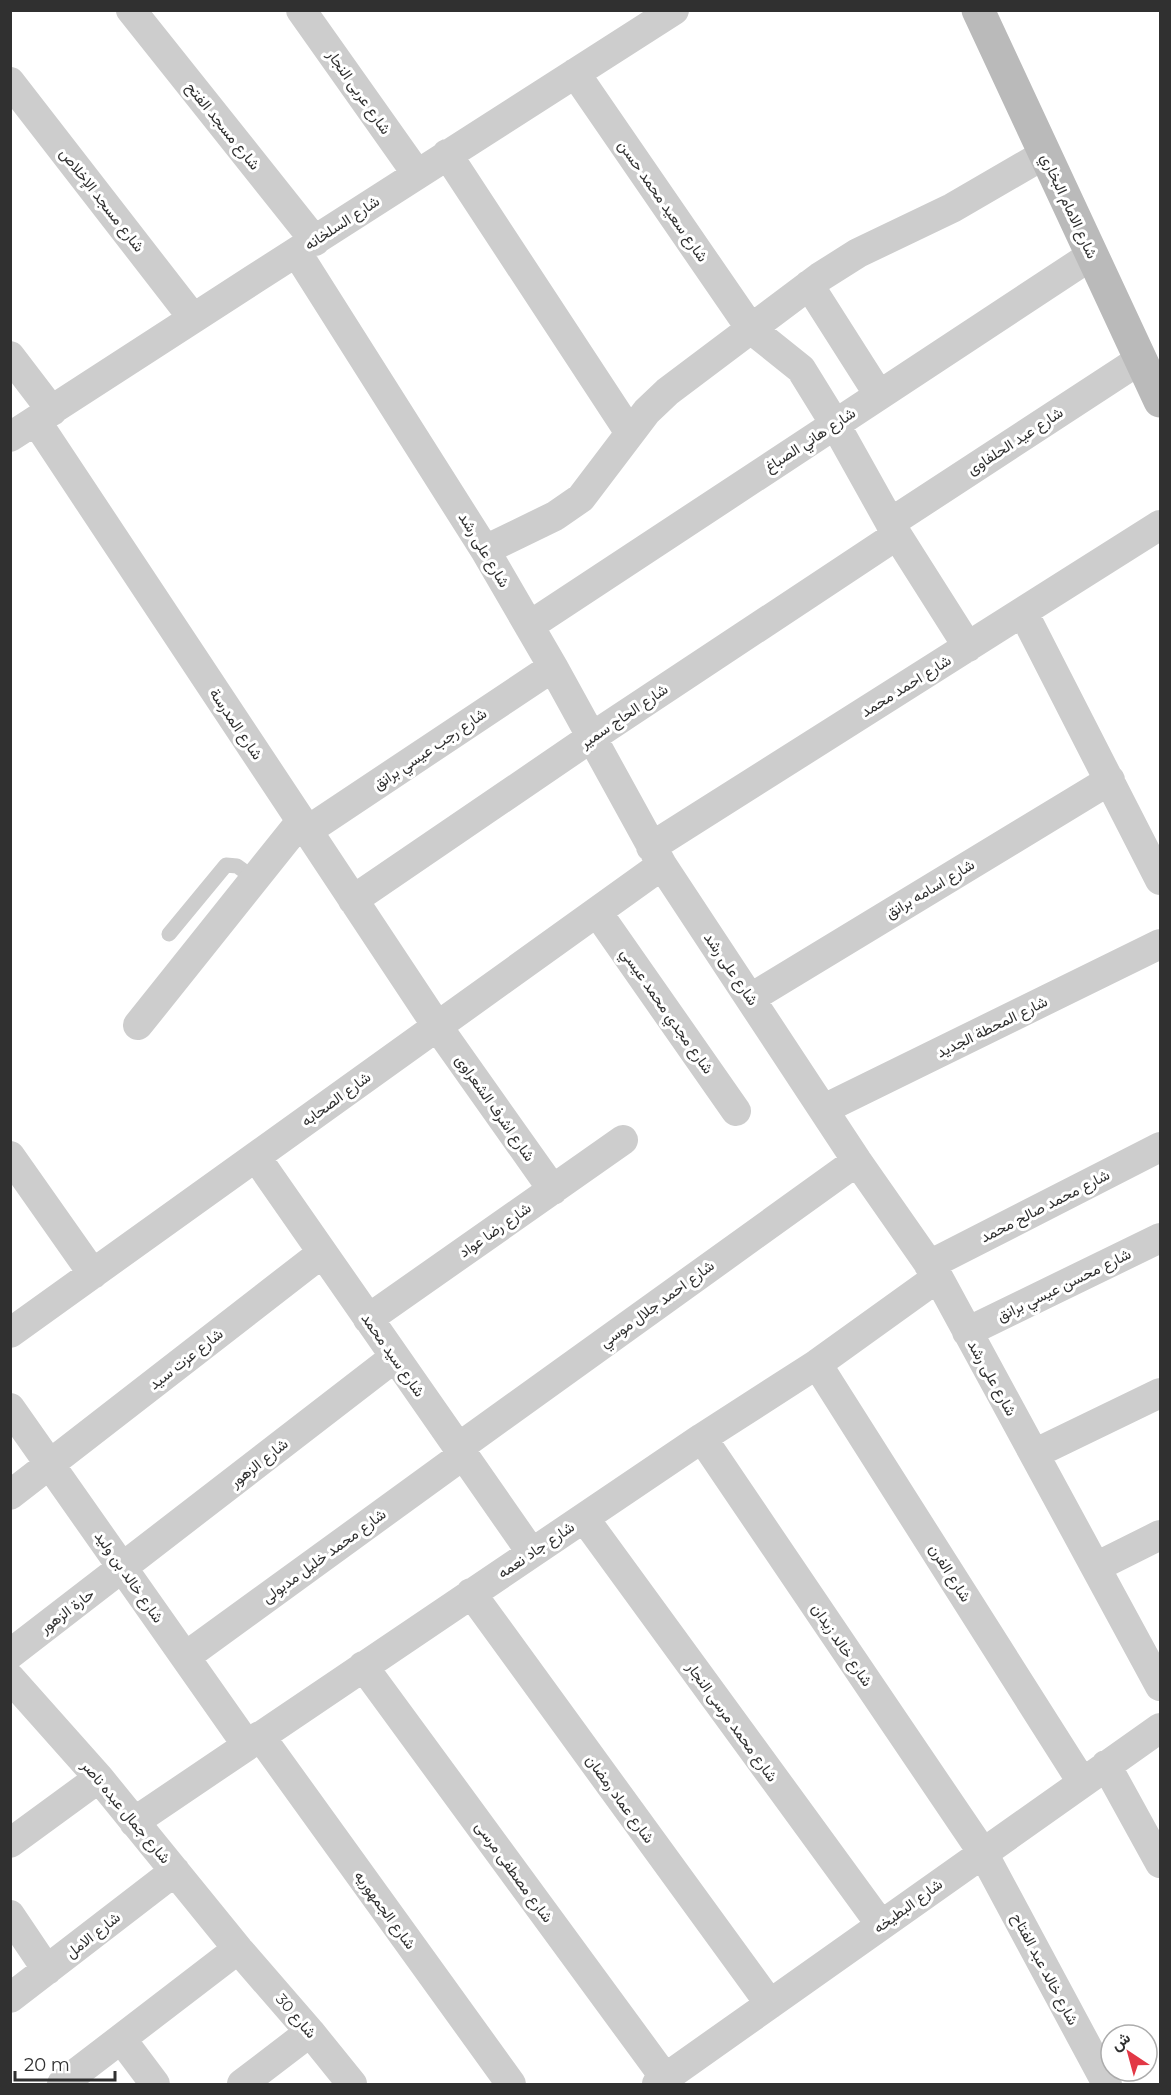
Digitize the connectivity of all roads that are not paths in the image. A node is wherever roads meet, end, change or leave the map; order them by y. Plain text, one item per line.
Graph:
1 (130, 10) edge
2 (301, 10) edge
3 (674, 10) edge
4 (978, 10) edge
5 (632, 21) edge
6 (574, 73) junction
7 (10, 82) edge
8 (447, 154) junction
9 (1045, 154) junction
10 (417, 174) junction
11 (306, 247) junction
12 (1092, 255) junction
13 (809, 285) junction
14 (193, 318) junction
15 (752, 329) junction
16 (10, 356) edge
17 (1141, 359) junction
18 (879, 395) junction
19 (1161, 401) edge
20 (44, 416) junction
21 (835, 424) junction
22 (630, 433) junction
23 (10, 437) edge
24 (1161, 525) edge
25 (893, 529) junction
26 (485, 550) junction
27 (1023, 612) junction
28 (529, 626) junction
29 (968, 647) junction
30 (553, 667) junction
31 (592, 737) junction
32 (1110, 780) junction
33 (304, 826) junction
34 (656, 856) junction
35 (255, 879) junction
36 (1161, 880) edge
37 (353, 900) junction
38 (597, 912) junction
39 (169, 934) dead end
40 (1161, 944) edge
41 (751, 998) junction
42 (138, 1025) dead end
43 (437, 1026) junction
44 (824, 1110) junction
45 (736, 1111) dead end
46 (623, 1140) dead end
47 (1161, 1147) edge
48 (10, 1156) edge
49 (256, 1157) junction
50 (857, 1161) junction
51 (553, 1190) junction
52 (1161, 1238) edge
53 (322, 1253) junction
54 (933, 1271) junction
55 (93, 1274) junction
56 (368, 1319) junction
57 (967, 1332) junction
58 (10, 1333) edge
59 (395, 1357) junction
60 (817, 1364) junction
61 (1161, 1393) edge
62 (10, 1408) edge
63 (702, 1438) junction
64 (461, 1451) junction
65 (1034, 1454) junction
66 (50, 1464) junction
67 (10, 1495) edge
68 (584, 1518) junction
69 (1161, 1535) edge
70 (531, 1552) junction
71 (1096, 1567) junction
72 (123, 1568) junction
73 (471, 1593) junction
74 (10, 1654) edge
75 (185, 1657) junction
76 (363, 1666) junction
77 (10, 1678) edge
78 (1161, 1686) edge
79 (1161, 1728) edge
80 (253, 1740) junction
81 (1107, 1765) junction
82 (99, 1778) junction
83 (1082, 1782) junction
84 (134, 1821) junction
85 (10, 1843) edge
86 (983, 1853) junction
87 (1161, 1863) edge
88 (175, 1871) junction
89 (10, 1915) edge
90 (880, 1925) junction
91 (238, 1949) junction
92 (47, 1970) junction
93 (10, 1998) edge
94 (770, 2004) junction
95 (310, 2032) junction
96 (122, 2040) junction
97 (661, 2081) edge
98 (62, 2085) edge
99 (155, 2085) edge
100 (242, 2085) edge
101 (352, 2085) edge
102 (511, 2085) edge
103 (1107, 2085) edge

1 - 11 street, شارع مسجد الفتح
2 - 10 street, شارع عربى النجار
3 - 5 street, شارع السلخانه
4 - 9 street, شارع الامام البخاري
5 - 6 street, شارع السلخانه
6 - 8 street, شارع السلخانه
6 - 15 street, شارع سعيد محمد حسن
7 - 14 street, شارع مسجد الإخلاص
8 - 10 street, شارع السلخانه
8 - 22 street
9 - 12 street, شارع الامام البخاري
9 - 13 street
10 - 11 street, شارع السلخانه
11 - 14 street, شارع السلخانه
11 - 26 street, شارع على رشد
12 - 17 street, شارع الامام البخاري
12 - 18 street, شارع هاني الصباغ
13 - 15 street
13 - 18 street
14 - 20 street, شارع السلخانه
15 - 21 street, شارع سعيد محمد حسن
15 - 22 street
16 - 20 street, شارع المدرسة
17 - 19 street, شارع الامام البخاري
17 - 25 street, شارع عيد الحلفاوى
18 - 21 street, شارع هاني الصباغ
20 - 23 street, شارع السلخانه
20 - 33 street, شارع المدرسة
21 - 25 street, شارع سعيد محمد حسن
21 - 28 street, شارع هاني الصباغ
22 - 26 street
24 - 27 street, شارع احمد محمد
25 - 29 street, شارع سعيد محمد حسن
25 - 31 street, شارع الحاج سمير
26 - 28 street, شارع على رشد
27 - 29 street, شارع احمد محمد
27 - 32 street
28 - 30 street, شارع على رشد
29 - 34 street, شارع احمد محمد
30 - 31 street, شارع على رشد
30 - 33 street, شارع رجب عيسي برانق
31 - 34 street, شارع على رشد
31 - 37 street, شارع الحاج سمير
32 - 36 street
32 - 41 street, شارع اسامه برانق
33 - 35 street, شارع رجب عيسي برانق
33 - 37 street, شارع المدرسة
34 - 38 street, شارع الصحابه
34 - 41 street, شارع على رشد
35 - 39 lane
35 - 42 street, شارع رجب عيسي برانق
37 - 43 street, شارع المدرسة
38 - 43 street, شارع الصحابه
38 - 45 street, شارع مجدي محمد عيسي
40 - 44 street, شارع المحطة الجديد
41 - 44 street, شارع على رشد
43 - 49 street, شارع الصحابه
43 - 51 street, شارع اشرف الشعراوى
44 - 50 street, شارع على رشد
46 - 51 street, شارع رضا عواد
47 - 54 street, شارع محمد صالح محمد
48 - 55 street
49 - 53 street, شارع سيد محمد
49 - 55 street, شارع الصحابه
50 - 54 street, شارع على رشد
50 - 64 street, شارع احمد جلال موسي
51 - 56 street, شارع رضا عواد
52 - 57 street, شارع محسن عيسي برانق
53 - 56 street, شارع سيد محمد
53 - 66 street, شارع عزت سيد
54 - 57 street, شارع على رشد
54 - 60 street, شارع جاد نعمه
55 - 58 street, شارع الصحابه
56 - 59 street, شارع سيد محمد
57 - 65 street, شارع على رشد
59 - 64 street, شارع سيد محمد
59 - 72 street, شارع الزهور
60 - 63 street, شارع جاد نعمه
60 - 83 street, شارع الفرن
61 - 65 street
62 - 66 street, شارع خالد بن وليد
63 - 68 street, شارع جاد نعمه
63 - 86 street, شارع خالد زيدان
64 - 70 street, شارع سيد محمد
64 - 75 street, شارع محمد خليل مدبولى
65 - 71 street, شارع على رشد
66 - 67 street, شارع عزت سيد
66 - 72 street, شارع خالد بن وليد
68 - 70 street, شارع جاد نعمه
68 - 90 street, شارع محمد مرسى النجار
69 - 71 street
70 - 73 street, شارع جاد نعمه
71 - 78 street, شارع على رشد
72 - 74 street, حارة الزهور
72 - 75 street, شارع خالد بن وليد
73 - 76 street, شارع جاد نعمه
73 - 94 street, شارع عماد رمضان
75 - 80 street, شارع خالد بن وليد
76 - 80 street, شارع جاد نعمه
76 - 97 street, شارع مصطفى مرسى
77 - 82 street, شارع جمال عبده ناصر
79 - 81 street, شارع البطيخه
80 - 84 street, شارع جاد نعمه
80 - 102 street, شارع الجمهوريه
81 - 83 street, شارع البطيخه
81 - 87 street
82 - 84 street, شارع جمال عبده ناصر
82 - 85 street
83 - 86 street, شارع البطيخه
84 - 88 street, شارع جمال عبده ناصر
86 - 90 street, شارع البطيخه
86 - 103 street, شارع خالد عبد الفتاح
88 - 91 street, شارع جمال عبده ناصر
88 - 92 street, شارع الامل
89 - 92 street
90 - 94 street, شارع البطيخه
91 - 95 street, شارع 30
91 - 96 street
92 - 93 street, شارع الامل
94 - 97 street, شارع البطيخه
95 - 100 street
95 - 101 street, شارع 30
96 - 98 street
96 - 99 street

